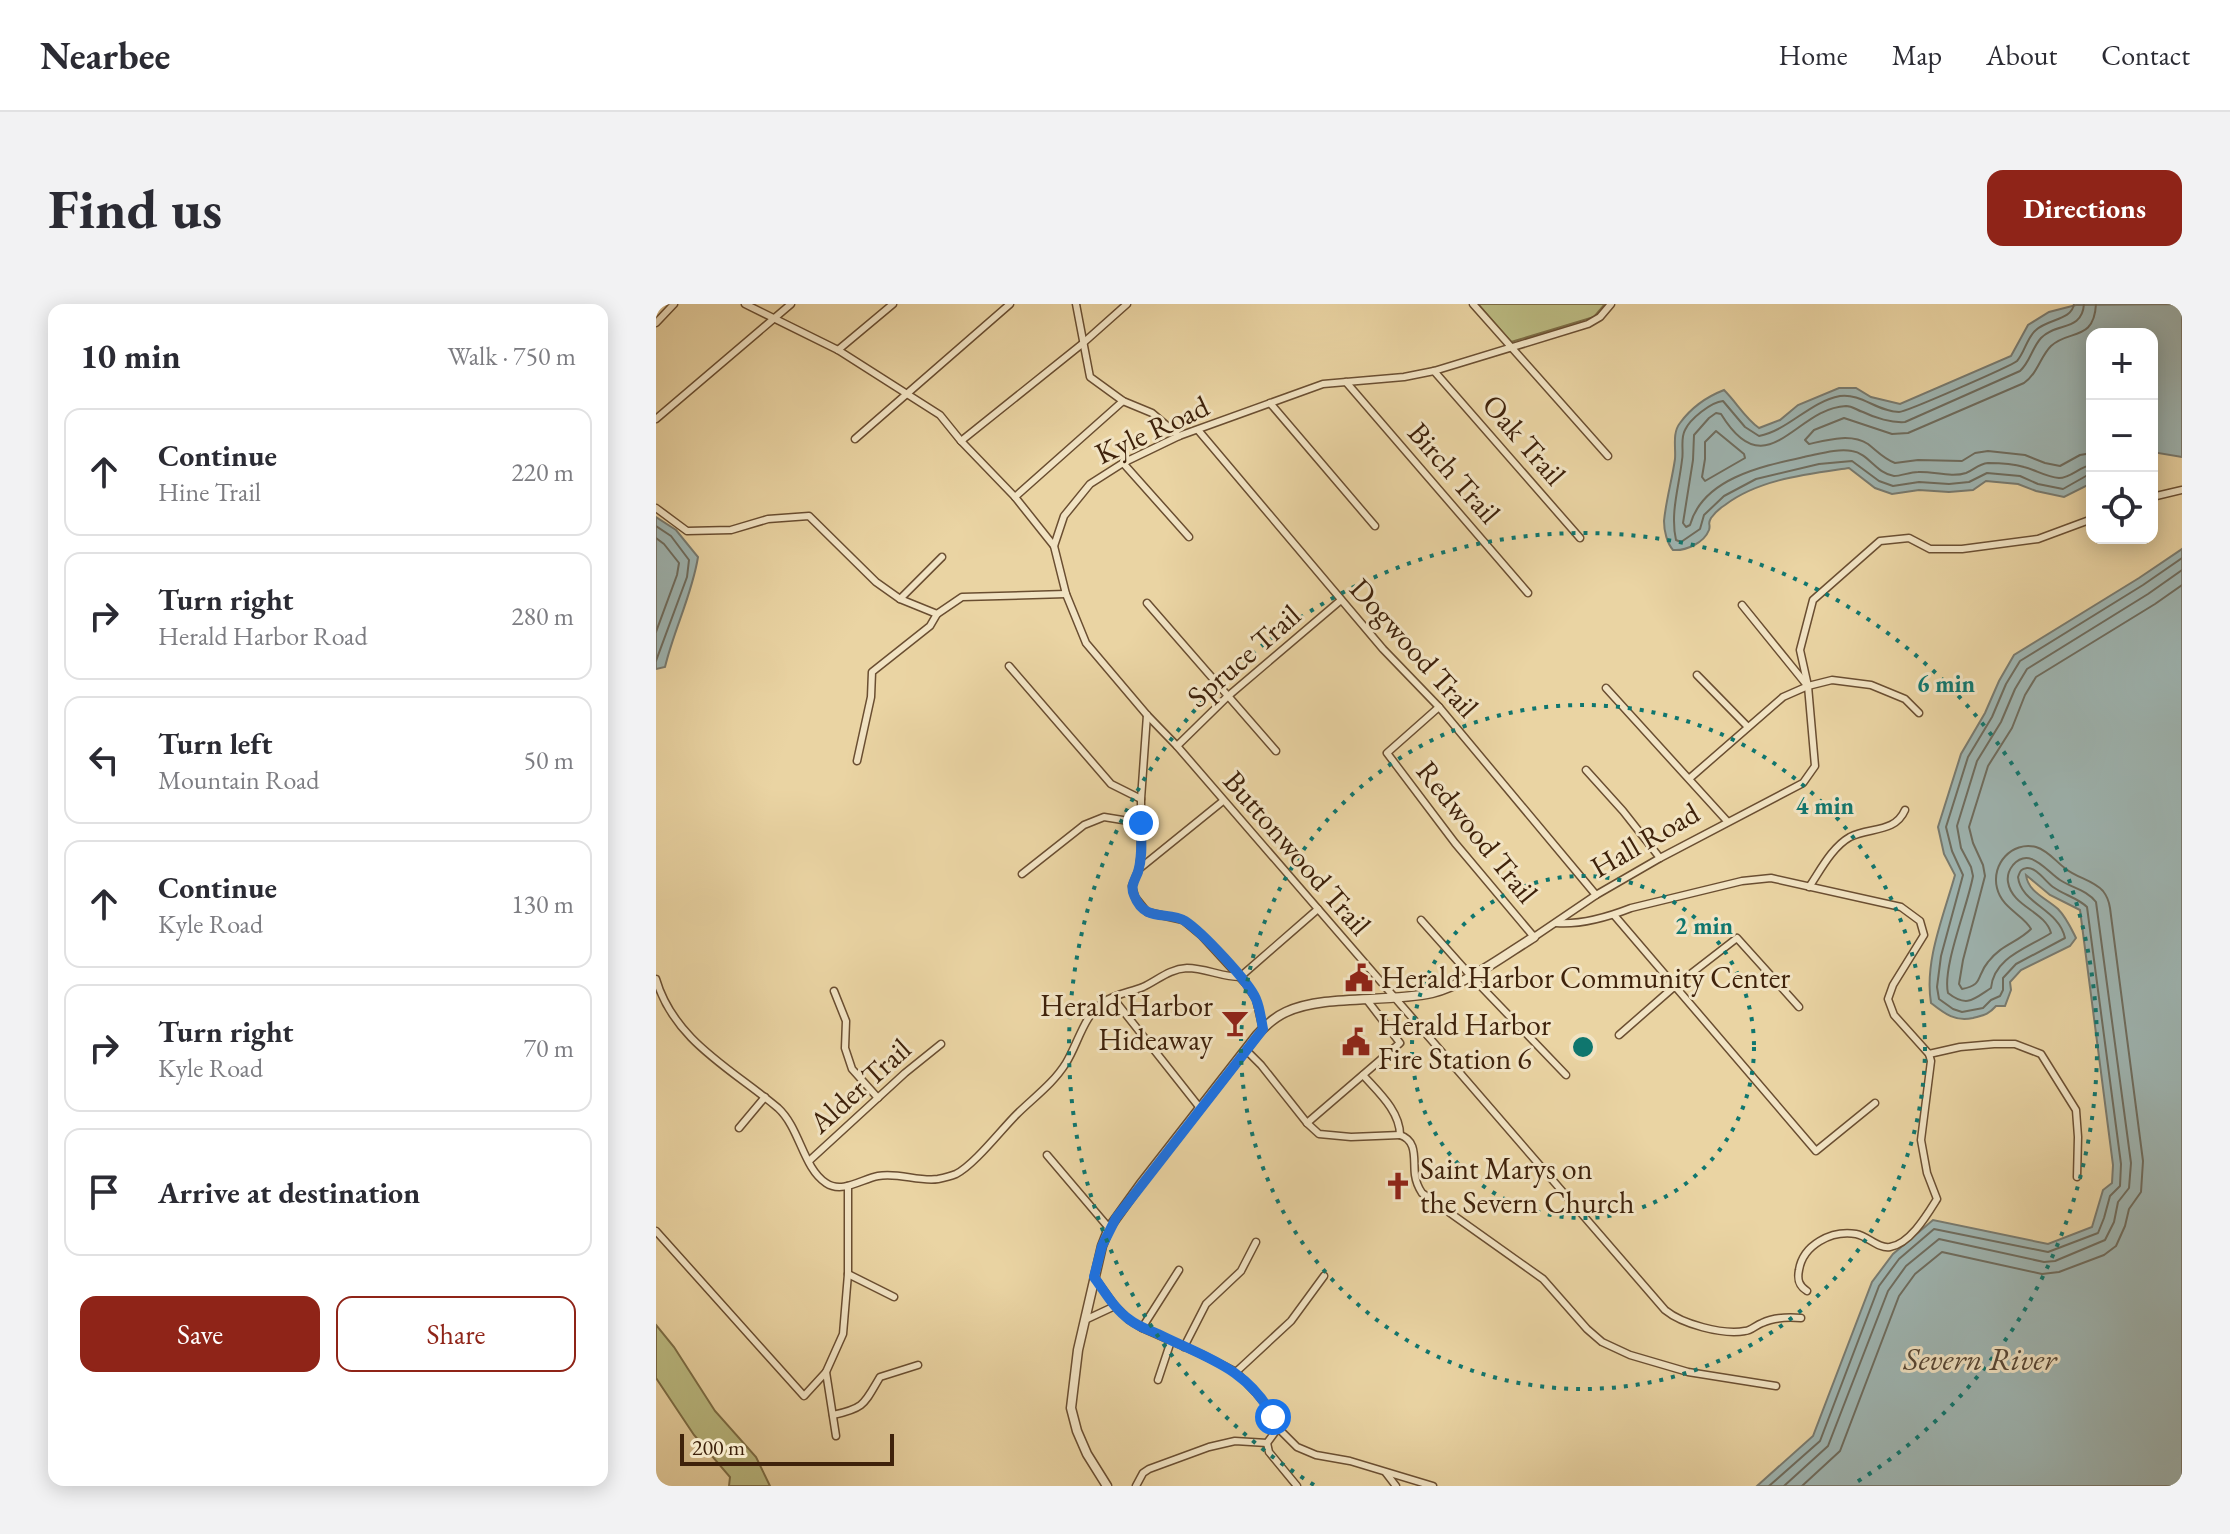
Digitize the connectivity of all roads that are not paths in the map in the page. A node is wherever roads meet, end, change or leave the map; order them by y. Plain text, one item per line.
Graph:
1 (674, 304) edge
2 (745, 304) edge
3 (791, 304) edge
4 (893, 304) edge
5 (1010, 304) edge
6 (1076, 304) edge
7 (1127, 304) edge
8 (1473, 304) edge
9 (1611, 304) edge
10 (776, 318) junction
11 (656, 323) edge
12 (1082, 344) junction
13 (1511, 348) junction
14 (838, 350) junction
15 (1434, 371) junction
16 (1346, 382) junction
17 (907, 395) junction
18 (1123, 401) junction
19 (1270, 403) junction
20 (656, 419) edge
21 (1198, 430) junction
22 (1179, 436) junction
23 (855, 439) dead end
24 (961, 441) junction
25 (1608, 456) dead end
26 (1123, 463) junction
27 (2182, 490) edge
28 (2158, 496) edge
29 (1015, 497) junction
30 (656, 508) edge
31 (2086, 521) edge
32 (1375, 526) dead end
33 (1189, 537) dead end
34 (1580, 538) dead end
35 (1054, 546) junction
36 (942, 557) dead end
37 (1528, 593) dead end
38 (1066, 594) junction
39 (900, 599) junction
40 (1341, 600) junction
41 (1147, 603) dead end
42 (1742, 605) dead end
43 (937, 614) junction
44 (1009, 666) dead end
45 (1697, 675) dead end
46 (1808, 686) junction
47 (1606, 688) dead end
48 (1227, 697) junction
49 (1439, 707) junction
50 (1919, 713) dead end
51 (1147, 715) junction
52 (1748, 727) junction
53 (1177, 746) junction
54 (1276, 751) dead end
55 (857, 761) dead end
56 (1586, 770) dead end
57 (1690, 778) junction
58 (1141, 799) junction
59 (1223, 801) junction
60 (1905, 810) dead end
61 (1727, 821) junction
62 (1141, 823) junction
63 (1660, 858) junction
64 (1139, 869) junction
65 (1022, 874) dead end
66 (1809, 887) junction
67 (1596, 895) junction
68 (1318, 909) junction
69 (1614, 915) junction
70 (1421, 920) dead end
71 (1556, 923) junction
72 (1534, 937) junction
73 (1470, 975) junction
74 (1240, 977) junction
75 (656, 979) edge
76 (1675, 986) junction
77 (834, 991) dead end
78 (1113, 998) junction
79 (1394, 998) junction
80 (1367, 1000) junction
81 (1799, 1007) dead end
82 (1260, 1032) junction
83 (1619, 1035) dead end
84 (941, 1044) dead end
85 (1246, 1050) junction
86 (1929, 1054) junction
87 (1363, 1075) junction
88 (1566, 1075) dead end
89 (765, 1097) junction
90 (878, 1098) junction
91 (1875, 1103) dead end
92 (1200, 1108) junction
93 (1307, 1123) junction
94 (739, 1128) dead end
95 (1400, 1135) junction
96 (1047, 1155) dead end
97 (809, 1161) junction
98 (2077, 1177) dead end
99 (848, 1186) junction
100 (1109, 1228) junction
101 (656, 1231) edge
102 (1256, 1242) dead end
103 (1179, 1270) dead end
104 (848, 1274) junction
105 (1324, 1276) dead end
106 (1094, 1277) junction
107 (1807, 1291) dead end
108 (894, 1297) dead end
109 (1115, 1306) junction
110 (1801, 1318) dead end
111 (1085, 1320) junction
112 (1142, 1328) junction
113 (1171, 1341) junction
114 (1184, 1347) junction
115 (918, 1365) dead end
116 (826, 1372) junction
117 (1236, 1372) junction
118 (1158, 1380) dead end
119 (1776, 1386) dead end
120 (833, 1415) junction
121 (1278, 1428) junction
122 (836, 1436) dead end
123 (1267, 1443) junction
124 (1385, 1472) junction
125 (1136, 1484) edge
126 (1107, 1486) edge
127 (1297, 1486) edge
128 (1396, 1486) edge
129 (1433, 1486) edge

1 - 11 street
2 - 10 street
3 - 10 street
4 - 14 street
5 - 17 street
6 - 12 street
7 - 12 street
8 - 13 street
9 - 13 street, Kyle Road
10 - 14 street
10 - 20 street
12 - 18 street
12 - 24 street
13 - 15 street, Kyle Road
13 - 25 street
14 - 17 street
15 - 16 street, Kyle Road
15 - 34 street, Oak Trail
16 - 19 street, Kyle Road
16 - 37 street, Birch Trail
17 - 23 street
17 - 24 street
18 - 22 street
18 - 29 street
19 - 21 street, Kyle Road
19 - 32 street
21 - 22 street, Kyle Road
21 - 40 street, Dogwood Trail
22 - 26 street, Kyle Road
24 - 29 street
26 - 33 street
26 - 35 street, Kyle Road
27 - 28 street
29 - 35 street
30 - 39 street
31 - 46 street, Hall Road
35 - 38 street
36 - 39 street
38 - 43 street
38 - 51 street
39 - 43 street
40 - 48 street, Spruce Trail
40 - 49 street, Dogwood Trail
41 - 48 street
42 - 46 street
43 - 55 street
44 - 58 street
45 - 52 street
46 - 50 street
46 - 52 street
46 - 61 street, Hall Road
47 - 57 street
48 - 53 street, Spruce Trail
48 - 54 street
49 - 67 street, Dogwood Trail
49 - 72 street, Redwood Trail
51 - 53 street, Buttonwood Trail
51 - 58 street
52 - 57 street
53 - 59 street, Buttonwood Trail
56 - 63 street
57 - 61 street
58 - 62 street
59 - 64 street
59 - 68 street, Buttonwood Trail
60 - 66 street
61 - 63 street, Hall Road
62 - 64 street
62 - 65 street
63 - 67 street, Hall Road
64 - 74 street
66 - 69 street
66 - 86 street
67 - 71 street, Hall Road
68 - 74 street
68 - 79 street, Buttonwood Trail
69 - 71 street
69 - 76 street
70 - 73 street
71 - 72 street, Hall Road
72 - 73 street, Hall Road
73 - 79 street, Hall Road
73 - 88 street
74 - 78 street
74 - 82 street
75 - 89 street
76 - 81 street
76 - 83 street
76 - 91 street
77 - 90 street
78 - 92 street
78 - 99 street
79 - 80 street, Hall Road
79 - 110 street, Buttonwood Trail
80 - 82 street, Hall Road
80 - 87 street
82 - 85 street
84 - 90 street, Alder Trail
85 - 92 street
85 - 93 street
86 - 98 street
86 - 107 street
87 - 93 street
87 - 95 street
89 - 94 street
89 - 97 street
90 - 97 street, Alder Trail
92 - 100 street
93 - 95 street
95 - 119 street
96 - 100 street
97 - 99 street
99 - 104 street
100 - 106 street
101 - 116 street
102 - 114 street
103 - 112 street
104 - 108 street
104 - 116 street
105 - 117 street
106 - 109 street
106 - 111 street
109 - 111 street
109 - 112 street
111 - 126 street
112 - 113 street
113 - 114 street
113 - 118 street
114 - 117 street
115 - 120 street
116 - 120 street
117 - 121 street
120 - 122 street
121 - 123 street
121 - 124 street
123 - 125 street
123 - 127 street
124 - 128 street
124 - 129 street

